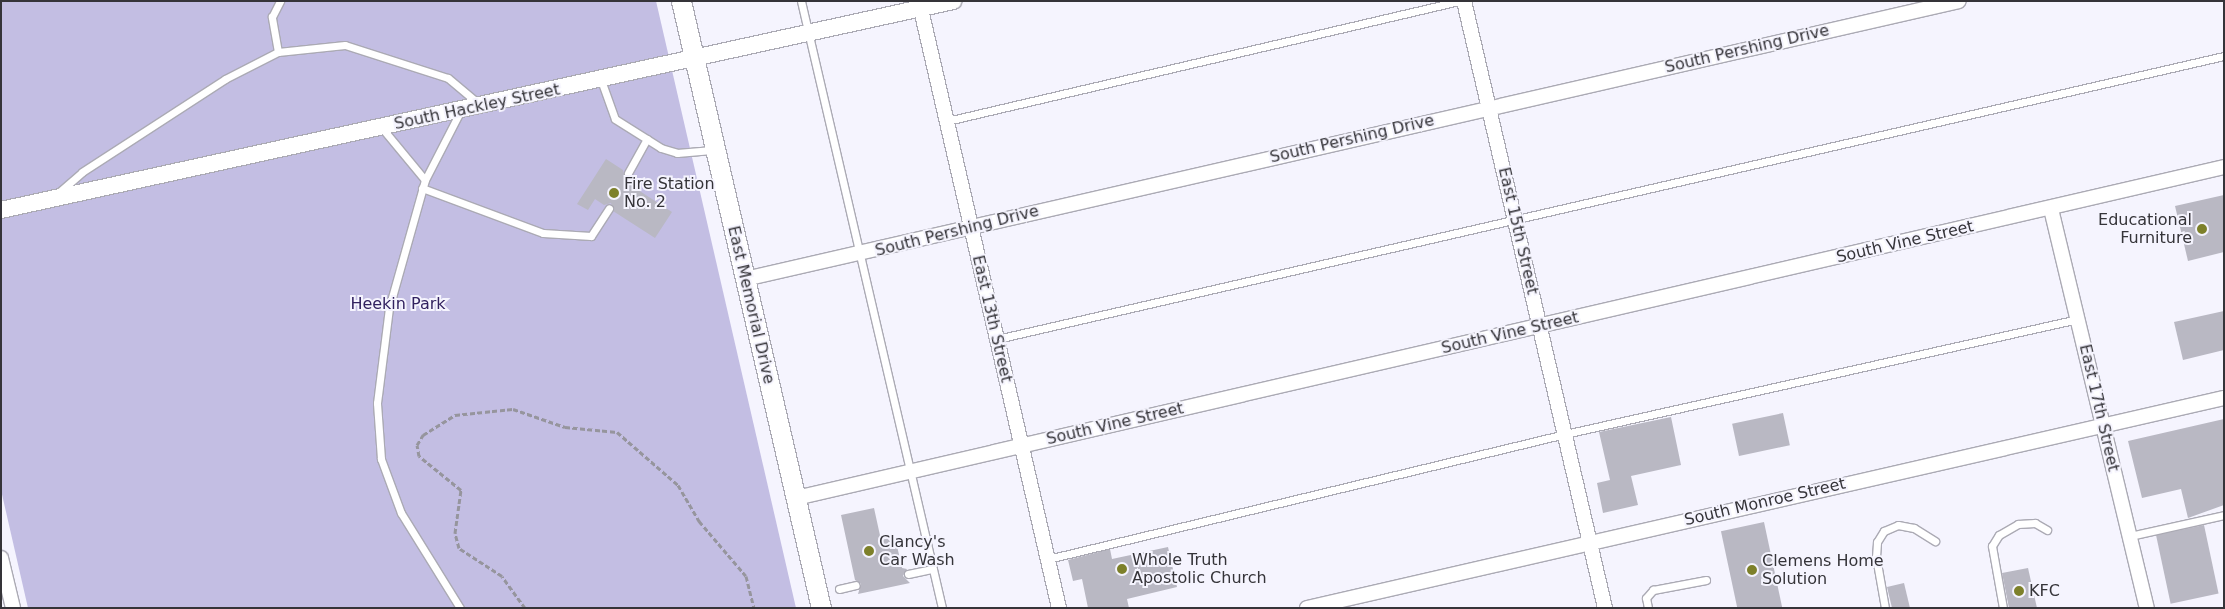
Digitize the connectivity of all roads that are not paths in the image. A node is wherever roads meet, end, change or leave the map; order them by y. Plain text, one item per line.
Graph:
1 (280, 1) edge
2 (682, 1) edge
3 (802, 1) edge
4 (953, 1) edge
5 (1459, 1) edge
6 (1464, 1) edge
7 (1959, 1) edge
8 (919, 5) edge
9 (807, 34) junction
10 (278, 52) junction
11 (2224, 56) edge
12 (695, 59) junction
13 (601, 80) junction
14 (481, 106) junction
15 (1489, 108) junction
16 (461, 110) junction
17 (946, 121) junction
18 (381, 127) junction
19 (647, 139) junction
20 (716, 150) junction
21 (2224, 168) edge
22 (628, 173) dead end
23 (425, 180) junction
24 (422, 188) junction
25 (51, 199) junction
26 (609, 208) dead end
27 (2051, 208) junction
28 (1, 210) edge
29 (1515, 220) junction
30 (971, 226) junction
31 (861, 254) junction
32 (745, 279) junction
33 (2078, 319) junction
34 (1540, 326) junction
35 (997, 339) junction
36 (2224, 398) edge
37 (2103, 425) junction
38 (1565, 434) junction
39 (1021, 446) junction
40 (910, 472) junction
41 (796, 498) junction
42 (2224, 515) edge
43 (2046, 530) dead end
44 (2130, 536) junction
45 (1936, 541) dead end
46 (1590, 543) junction
47 (1, 558) edge
48 (1048, 559) junction
49 (932, 569) junction
50 (908, 574) dead end
51 (1706, 580) dead end
52 (856, 585) dead end
53 (839, 588) dead end
54 (13, 608) edge
55 (460, 608) edge
56 (821, 608) edge
57 (942, 608) edge
58 (1059, 608) edge
59 (1308, 608) edge
60 (1606, 608) edge
61 (1648, 608) edge
62 (1886, 608) edge
63 (2003, 608) edge
64 (2147, 608) edge

1 - 10 lane
2 - 12 main road, East Memorial Drive
3 - 9 lane
4 - 8 street, South Hackley Street
5 - 17 lane
6 - 15 street, East 15th Street
7 - 15 street, South Pershing Drive
8 - 9 street, South Hackley Street
8 - 17 street, East 13th Street
9 - 12 street, South Hackley Street
9 - 31 lane
10 - 14 lane
10 - 25 lane
11 - 29 lane
12 - 13 street, South Hackley Street
12 - 20 main road, East Memorial Drive
13 - 14 street, South Hackley Street
13 - 19 lane
14 - 16 street, South Hackley Street
15 - 29 street, East 15th Street
15 - 30 street, South Pershing Drive
16 - 18 street, South Hackley Street
16 - 23 lane
17 - 30 street, East 13th Street
18 - 23 lane
18 - 25 street, South Hackley Street
19 - 20 lane
19 - 22 lane
20 - 32 main road, East Memorial Drive
21 - 27 street, South Vine Street
23 - 24 lane
24 - 26 lane
24 - 55 lane
25 - 28 street, South Hackley Street
27 - 33 street, East 17th Street
27 - 34 street, South Vine Street
29 - 34 street, East 15th Street
29 - 35 lane
30 - 31 street, South Pershing Drive
30 - 35 street, East 13th Street
31 - 32 street, South Pershing Drive
31 - 40 lane
32 - 41 main road, East Memorial Drive
33 - 37 street, East 17th Street
33 - 38 lane
34 - 38 street, East 15th Street
34 - 39 street, South Vine Street
35 - 39 street, East 13th Street
36 - 37 street, South Monroe Street
37 - 44 street, East 17th Street
37 - 46 street, South Monroe Street
38 - 46 street, East 15th Street
38 - 48 lane
39 - 40 street, South Vine Street
39 - 48 street, East 13th Street
40 - 41 street, South Vine Street
40 - 49 lane
41 - 56 main road, East Memorial Drive
42 - 44 lane
43 - 63 lane
44 - 64 street, East 17th Street
45 - 62 lane
46 - 59 street, South Monroe Street
46 - 60 street, East 15th Street
47 - 54 street
48 - 58 street, East 13th Street
49 - 50 lane
49 - 57 lane
51 - 61 lane
52 - 53 lane

